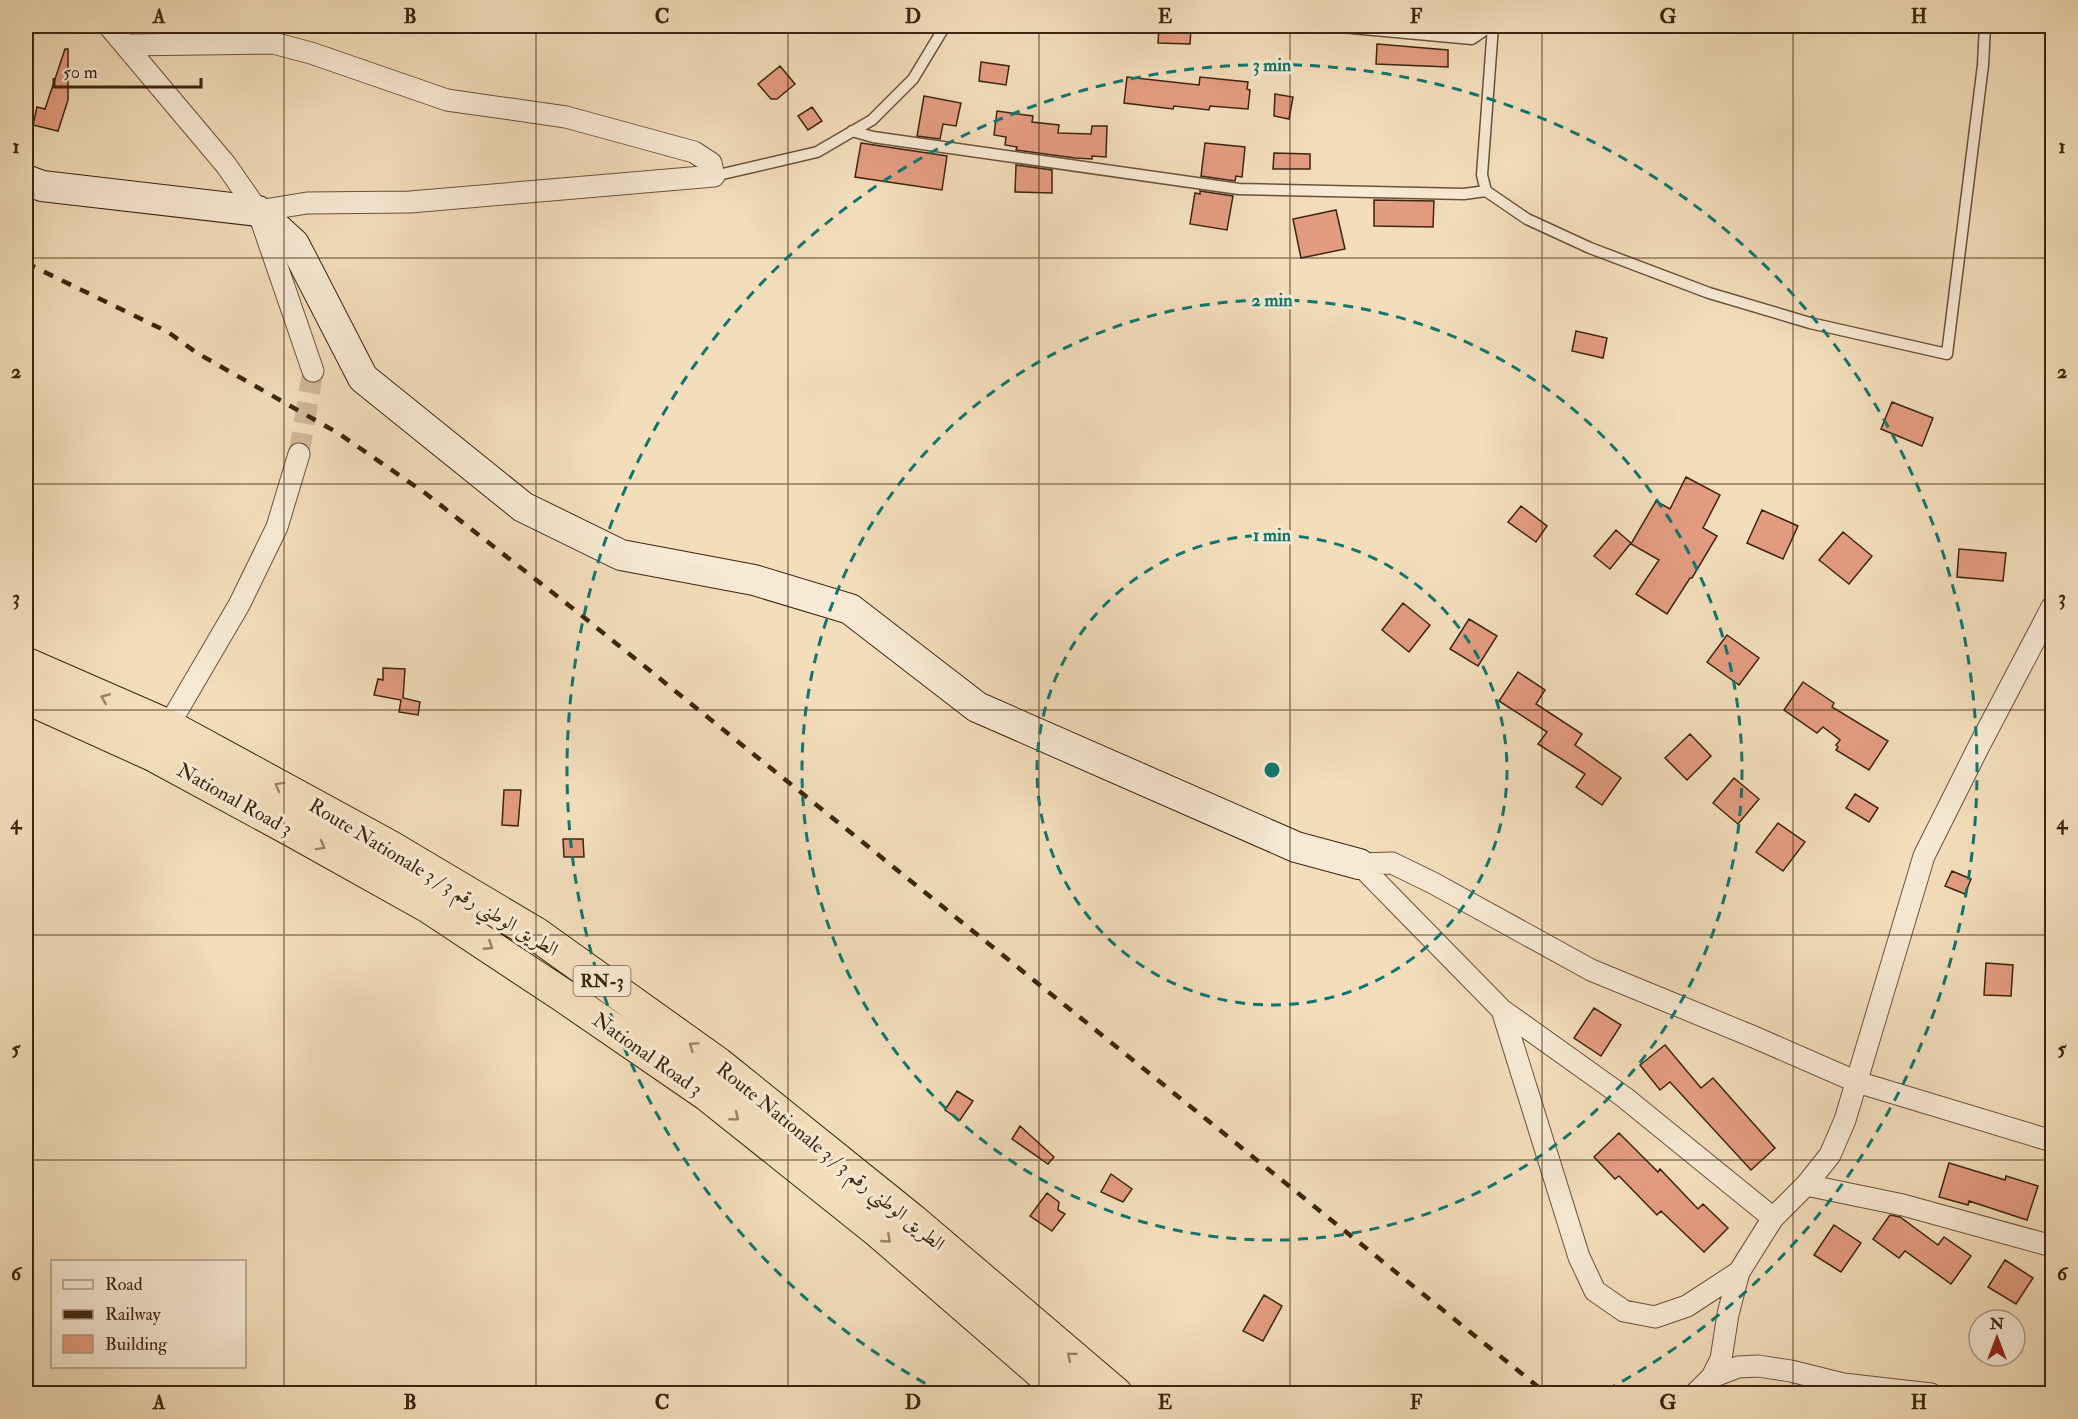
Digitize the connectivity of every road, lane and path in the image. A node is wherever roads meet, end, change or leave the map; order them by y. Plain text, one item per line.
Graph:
1 (109, 26) edge
2 (945, 26) edge
3 (1330, 26) edge
4 (1487, 26) edge
5 (1492, 26) edge
6 (1985, 26) edge
7 (125, 45) junction
8 (852, 131) junction
9 (714, 176) junction
10 (26, 180) edge
11 (1486, 191) junction
12 (258, 211) junction
13 (313, 371) tunnel mouth
14 (299, 454) tunnel mouth
15 (2052, 607) edge
16 (26, 664) edge
17 (26, 697) edge
18 (168, 726) junction
19 (154, 754) junction
20 (1359, 864) junction
21 (1502, 1010) junction
22 (1857, 1082) junction
23 (2052, 1141) edge
24 (1806, 1185) junction
25 (1773, 1218) junction
26 (2052, 1246) edge
27 (1739, 1272) junction
28 (1712, 1377) junction
29 (1066, 1394) edge
30 (1116, 1394) edge
31 (1695, 1394) edge
32 (1931, 1394) edge

1 - 7 street
2 - 8 lane
3 - 4 lane
5 - 11 lane
6 - 11 lane
7 - 9 street
7 - 12 street
8 - 9 lane
8 - 11 lane
9 - 12 street
10 - 12 street
12 - 13 street
12 - 20 street
14 - 18 street
15 - 22 street
18 -> 16 highway, Route Nationale 3 / الطريق الوطني رقم 3 / RN-3
17 - 19 highway, National Road 3 / RN-3
18 - 19 street
30 -> 18 highway, Route Nationale 3 / الطريق الوطني رقم 3 / RN-3
19 -> 29 highway, National Road 3 / RN-3
20 - 21 street
20 - 22 street
21 - 25 street
21 - 27 street
22 - 23 street
22 - 24 street
24 - 25 street
24 - 26 street
25 - 27 street
27 - 28 street
28 - 31 street
28 - 32 street

